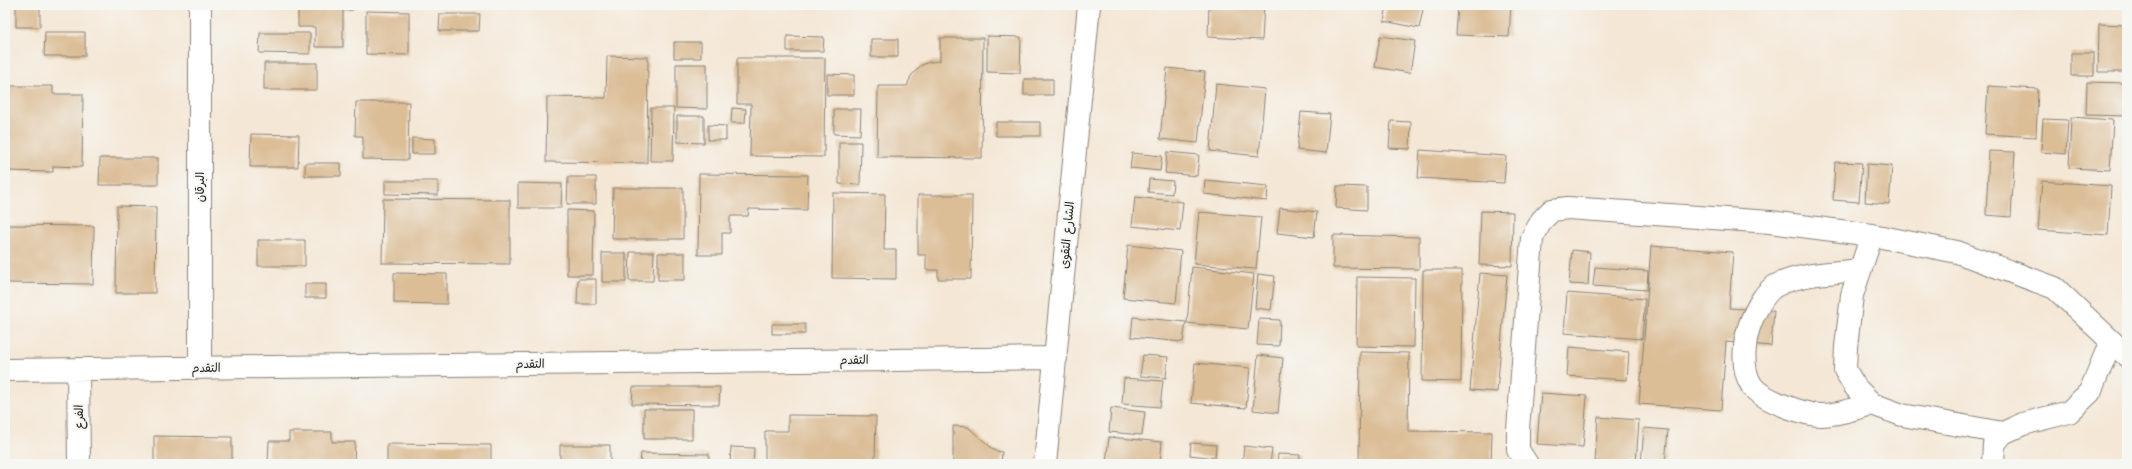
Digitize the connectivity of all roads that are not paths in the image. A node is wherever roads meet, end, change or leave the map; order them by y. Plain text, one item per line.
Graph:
1 (200, 5) edge
2 (1089, 5) edge
3 (1872, 235) junction
4 (1860, 270) junction
5 (2111, 341) junction
6 (2127, 356) edge
7 (1056, 358) junction
8 (200, 368) junction
9 (78, 369) junction
10 (5, 370) edge
11 (1872, 404) junction
12 (2003, 433) junction
13 (79, 464) edge
14 (1045, 464) edge
15 (1527, 464) edge
16 (1993, 464) edge

1 - 8 street, البرقان
2 - 7 street, الشارع التقوى
3 - 4 street
3 - 5 street
3 - 15 street
4 - 11 street
4 - 11 street
5 - 6 street
5 - 12 street
7 - 8 street, التقدم
7 - 14 street, الشارع التقوى
8 - 9 street, التقدم
9 - 10 street, التقدم
9 - 13 street, الفرع
11 - 12 street
12 - 16 street

